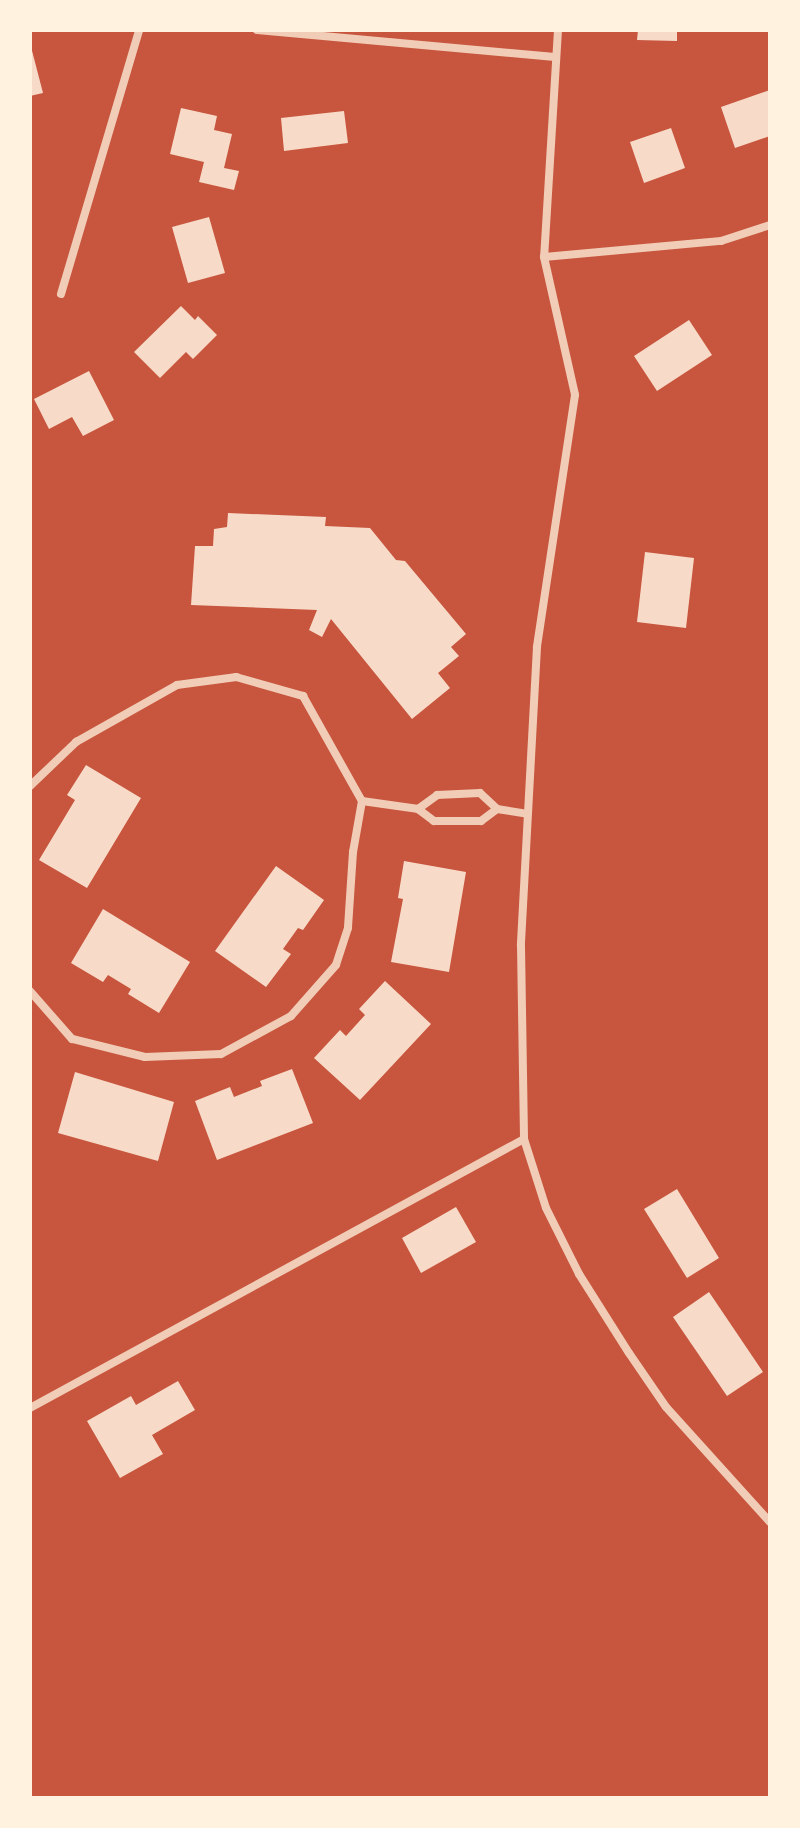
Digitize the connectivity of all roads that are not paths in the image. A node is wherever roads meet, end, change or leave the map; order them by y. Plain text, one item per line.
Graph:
1 (139, 30) edge
2 (257, 30) edge
3 (558, 30) edge
4 (555, 57) junction
5 (770, 225) edge
6 (544, 257) junction
7 (61, 294) dead end
8 (30, 786) edge
9 (362, 801) junction
10 (418, 809) junction
11 (497, 809) junction
12 (528, 814) junction
13 (30, 991) edge
14 (524, 1139) junction
15 (30, 1408) edge
16 (770, 1522) edge

1 - 7 street
2 - 4 street
3 - 4 street
4 - 6 street
5 - 6 street
6 - 12 street
8 - 9 street
9 - 10 street
9 - 13 street
10 - 11 street
10 - 11 street
11 - 12 street
12 - 14 street
14 - 15 street
14 - 16 street

